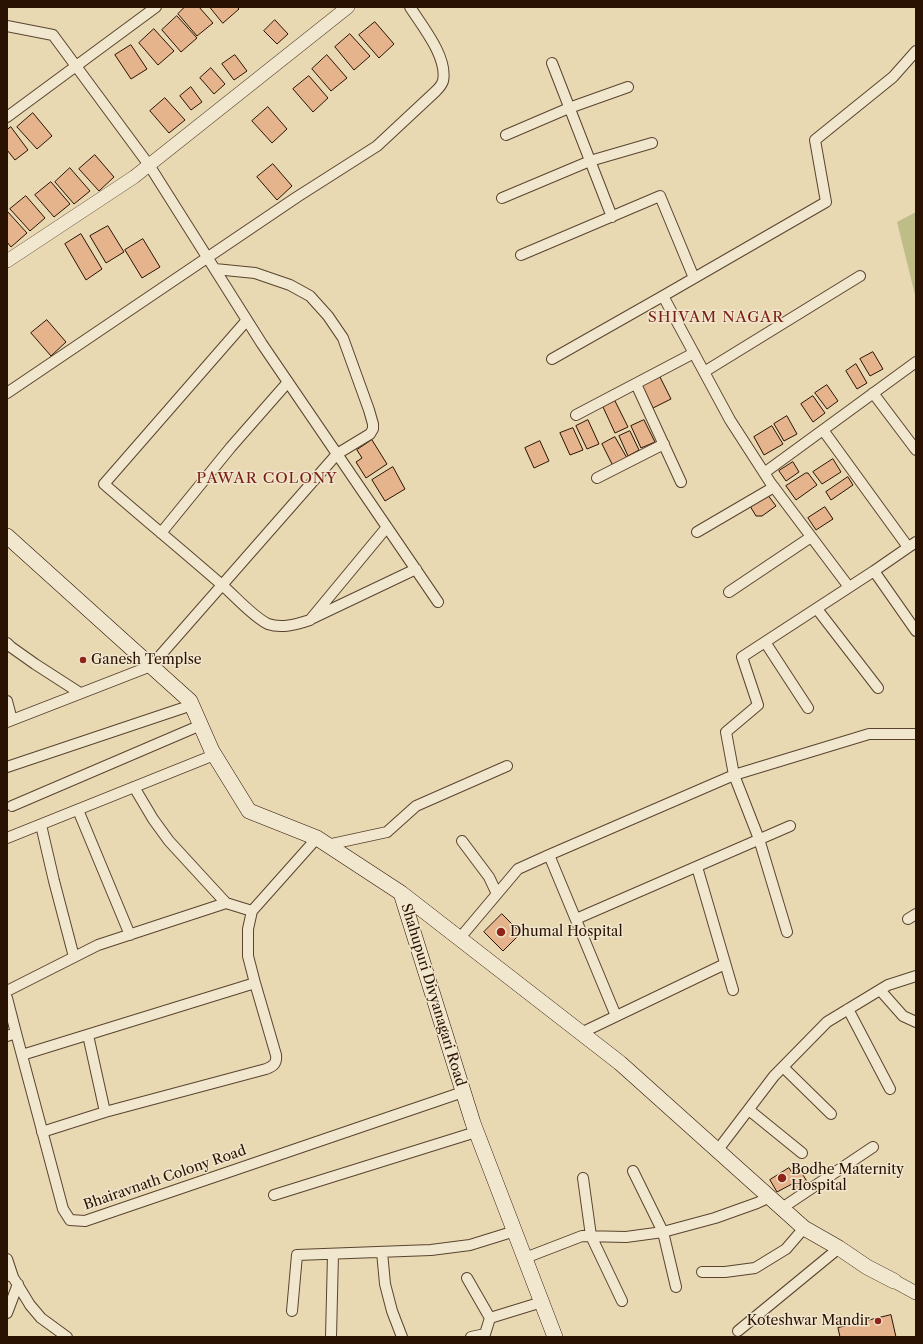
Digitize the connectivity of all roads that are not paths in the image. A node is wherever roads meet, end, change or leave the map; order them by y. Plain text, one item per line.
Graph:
1 (156, 7) edge
2 (348, 7) edge
3 (410, 7) edge
4 (7, 26) edge
5 (916, 51) edge
6 (552, 63) dead end
7 (76, 66) junction
8 (628, 87) dead end
9 (569, 108) junction
10 (7, 117) edge
11 (506, 135) dead end
12 (652, 143) dead end
13 (590, 161) junction
14 (149, 165) junction
15 (502, 198) dead end
16 (612, 217) junction
17 (521, 255) dead end
18 (207, 257) junction
19 (7, 260) edge
20 (214, 268) junction
21 (860, 276) dead end
22 (694, 278) junction
23 (663, 296) junction
24 (247, 320) junction
25 (694, 353) junction
26 (552, 359) dead end
27 (916, 362) edge
28 (704, 372) junction
29 (288, 382) junction
30 (636, 384) junction
31 (7, 393) edge
32 (873, 393) junction
33 (576, 415) dead end
34 (823, 430) junction
35 (664, 444) junction
36 (916, 450) edge
37 (337, 454) junction
38 (764, 473) junction
39 (597, 478) dead end
40 (681, 482) dead end
41 (774, 486) junction
42 (387, 527) junction
43 (696, 532) dead end
44 (162, 533) junction
45 (7, 536) edge
46 (811, 537) junction
47 (912, 544) edge
48 (416, 569) junction
49 (874, 571) junction
50 (222, 585) junction
51 (849, 588) junction
52 (729, 592) dead end
53 (438, 602) dead end
54 (817, 608) junction
55 (310, 620) junction
56 (916, 631) edge
57 (765, 642) junction
58 (7, 643) edge
59 (151, 666) junction
60 (878, 688) dead end
61 (80, 693) junction
62 (7, 702) edge
63 (192, 705) junction
64 (808, 708) dead end
65 (10, 721) edge
66 (201, 725) junction
67 (916, 734) edge
68 (214, 755) junction
69 (507, 766) dead end
70 (7, 767) edge
71 (734, 775) junction
72 (134, 787) junction
73 (12, 806) dead end
74 (78, 810) junction
75 (41, 825) junction
76 (790, 826) dead end
77 (7, 838) edge
78 (759, 840) junction
79 (322, 841) junction
80 (462, 841) dead end
81 (549, 855) junction
82 (697, 867) junction
83 (401, 893) junction
84 (497, 894) junction
85 (226, 903) junction
86 (252, 911) junction
87 (576, 919) junction
88 (787, 932) dead end
89 (130, 935) junction
90 (460, 939) junction
91 (74, 957) junction
92 (725, 964) junction
93 (916, 976) edge
94 (255, 983) junction
95 (733, 990) dead end
96 (880, 990) junction
97 (7, 991) edge
98 (7, 998) edge
99 (848, 1009) junction
100 (616, 1016) junction
101 (916, 1022) edge
102 (581, 1033) junction
103 (12, 1035) edge
104 (88, 1035) junction
105 (22, 1055) junction
106 (783, 1067) junction
107 (890, 1089) dead end
108 (463, 1092) junction
109 (749, 1110) junction
110 (105, 1112) junction
111 (831, 1114) dead end
112 (42, 1132) junction
113 (476, 1132) junction
114 (872, 1147) dead end
115 (717, 1150) junction
116 (802, 1153) dead end
117 (632, 1171) dead end
118 (583, 1178) dead end
119 (274, 1195) dead end
120 (770, 1197) junction
121 (782, 1208) junction
122 (804, 1228) junction
123 (515, 1231) junction
124 (663, 1232) junction
125 (590, 1236) junction
126 (839, 1248) junction
127 (382, 1252) junction
128 (333, 1254) junction
129 (525, 1258) junction
130 (7, 1259) edge
131 (702, 1272) dead end
132 (13, 1278) edge
133 (466, 1278) dead end
134 (894, 1281) joint
135 (676, 1287) dead end
136 (916, 1293) edge
137 (622, 1301) dead end
138 (542, 1302) junction
139 (292, 1311) dead end
140 (7, 1313) edge
141 (490, 1318) junction
142 (738, 1331) dead end
143 (67, 1337) edge
144 (331, 1337) edge
145 (402, 1337) edge
146 (471, 1337) edge
147 (556, 1337) edge

1 - 7 street
2 - 14 street
3 - 18 street
4 - 7 street
5 - 22 street
6 - 9 street
7 - 10 street
7 - 14 street
8 - 9 street
9 - 11 street
9 - 13 street
12 - 13 street
13 - 15 street
13 - 16 street
14 - 18 street
14 - 19 street
16 - 17 street
16 - 22 street
18 - 20 street
18 - 31 street
20 - 24 street
20 - 37 street
21 - 28 street
22 - 23 street
23 - 25 street
23 - 26 street
24 - 29 street
24 - 44 street
25 - 28 street
25 - 30 street
27 - 32 street
28 - 38 street
29 - 37 street
29 - 44 street
30 - 33 street
30 - 35 street
32 - 34 street
32 - 36 street
34 - 38 street
34 - 47 street
35 - 39 street
35 - 40 street
37 - 42 street
37 - 50 street
38 - 41 street
41 - 43 street
41 - 46 street
42 - 48 street
42 - 55 street
44 - 50 street
45 - 59 main road, Shahupuri Divyanagari Road
46 - 51 street
46 - 52 street
47 - 49 street
48 - 53 street
48 - 55 street
49 - 51 street
49 - 56 street
50 - 55 street
50 - 59 street
51 - 54 street
54 - 57 street
54 - 60 street
57 - 64 street
57 - 71 street
58 - 61 street
59 - 61 street
59 - 63 main road, Shahupuri Divyanagari Road
61 - 65 street
62 - 65 street
63 - 66 main road, Shahupuri Divyanagari Road
63 - 70 street
66 - 68 main road, Shahupuri Divyanagari Road
66 - 73 street
67 - 71 street
68 - 72 street
68 - 79 main road, Shahupuri Divyanagari Road
69 - 79 street
71 - 78 street
71 - 81 street
72 - 74 street
72 - 85 street
74 - 75 street
74 - 89 street
75 - 77 street
75 - 91 street
76 - 78 street
78 - 82 street
78 - 88 street
79 - 83 main road, Shahupuri Divyanagari Road
79 - 86 street
80 - 84 street
81 - 84 street
81 - 87 street
82 - 87 street
82 - 92 street
83 - 90 main road
83 - 108 main road, Shahupuri Divyanagari Road
84 - 90 street
85 - 86 street
85 - 89 street
86 - 94 street
87 - 100 street
89 - 91 street
90 - 102 main road
91 - 97 street
92 - 95 street
92 - 100 street
93 - 96 street
94 - 104 street
94 - 110 street
96 - 99 street
96 - 101 street
98 - 103 street, Bhairavnath Colony Road
99 - 106 street
99 - 107 street
100 - 102 street
102 - 115 main road
103 - 105 street, Bhairavnath Colony Road
104 - 105 street
104 - 110 street
105 - 112 street, Bhairavnath Colony Road
106 - 109 street
106 - 111 street
108 - 112 street, Bhairavnath Colony Road
108 - 113 main road, Shahupuri Divyanagari Road
109 - 115 street
109 - 116 street
110 - 112 street
113 - 119 street
113 - 123 main road, Shahupuri Divyanagari Road
114 - 121 street
115 - 120 main road
117 - 124 street
118 - 125 street
120 - 121 main road
120 - 124 street
121 - 122 main road
122 - 126 main road
122 - 131 street
123 - 127 street
123 - 129 main road, Shahupuri Divyanagari Road
124 - 125 street
124 - 135 street
125 - 129 street
125 - 137 street
126 - 134 main road
126 - 142 street
127 - 128 street
127 - 145 street
128 - 139 street
128 - 144 street
129 - 138 main road, Shahupuri Divyanagari Road
130 - 132 street
132 - 140 street
132 - 143 street
133 - 141 street
134 - 136 street
138 - 141 street
138 - 147 main road, Shahupuri Divyanagari Road
141 - 146 street

